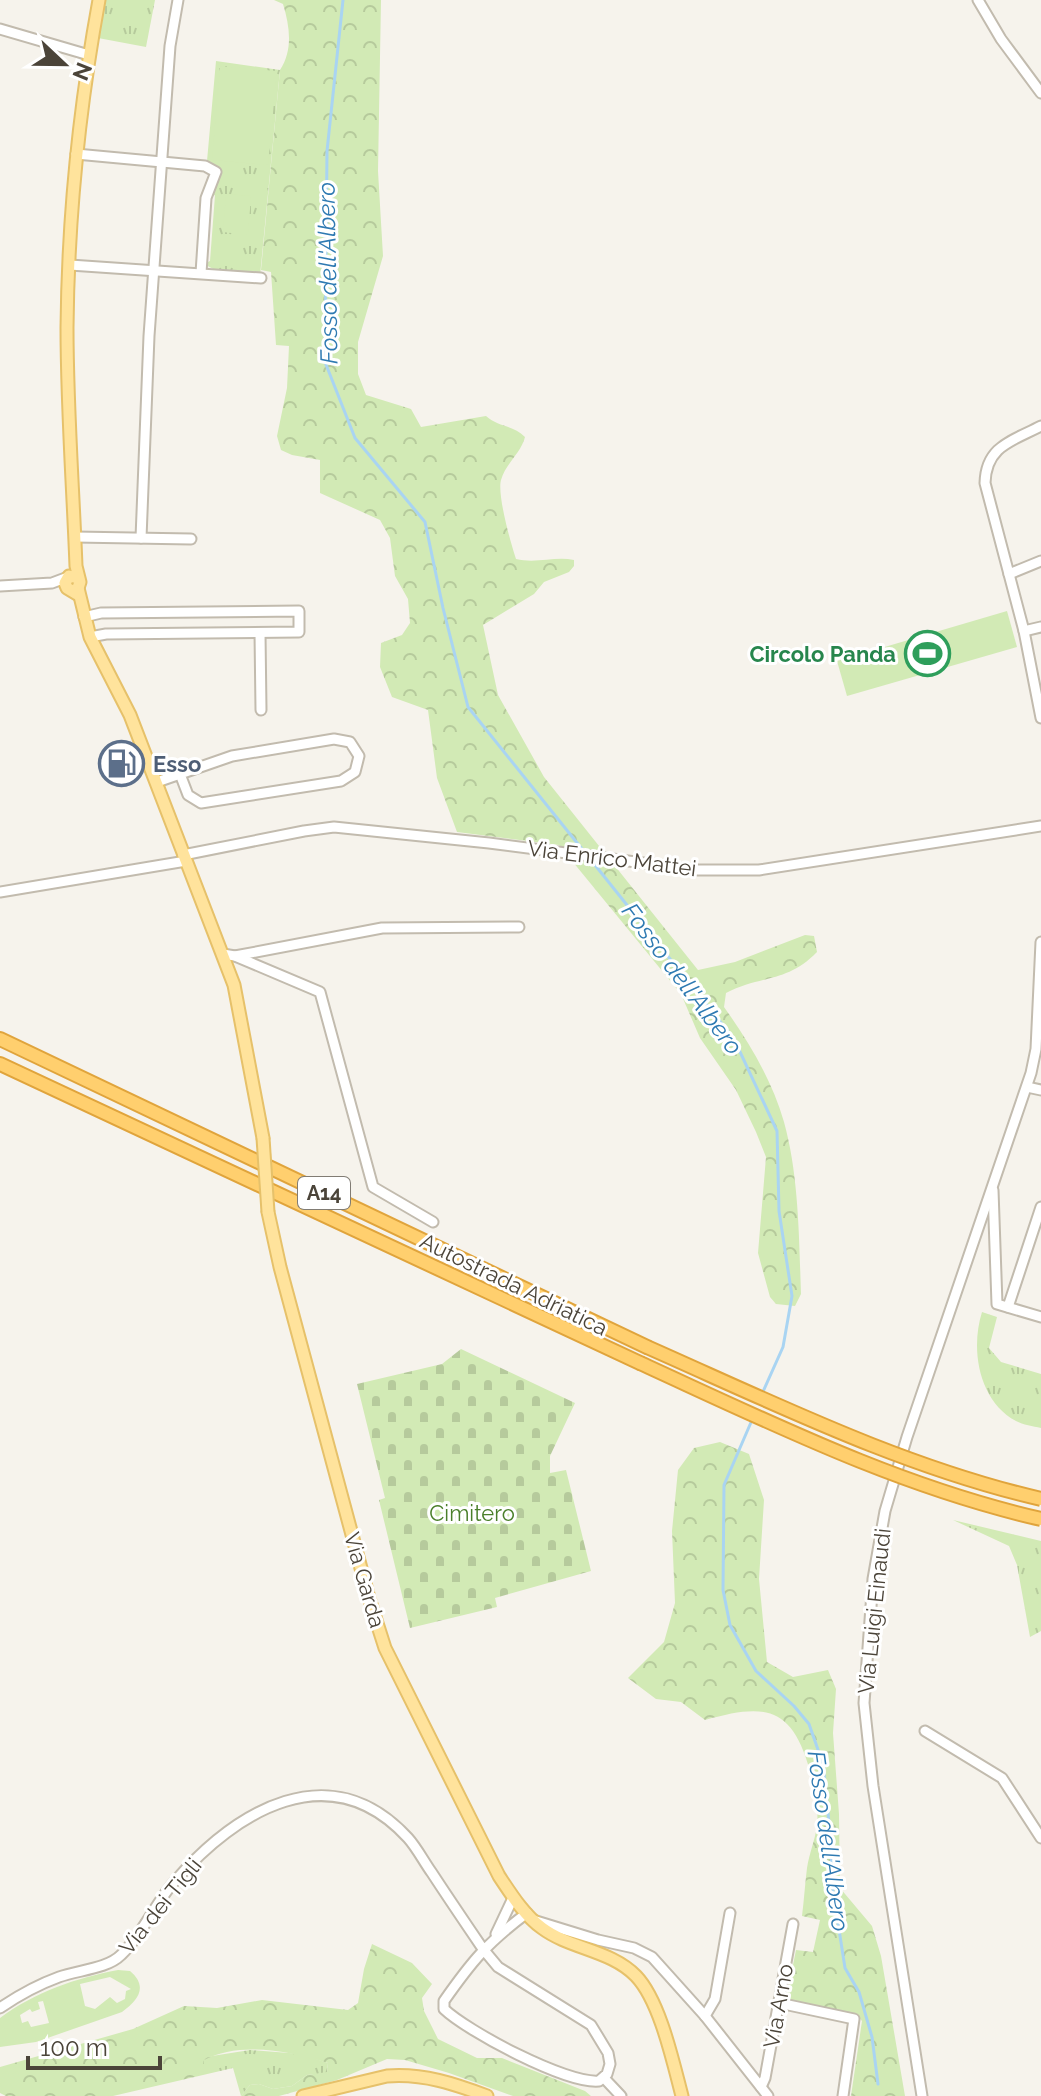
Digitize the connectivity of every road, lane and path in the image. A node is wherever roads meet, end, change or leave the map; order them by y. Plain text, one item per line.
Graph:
1 (99, 0) edge
2 (178, 0) edge
3 (978, 0) edge
4 (0, 29) edge
5 (89, 55) junction
6 (1041, 93) edge
7 (76, 154) junction
8 (161, 163) junction
9 (70, 265) junction
10 (154, 269) junction
11 (201, 273) junction
12 (261, 278) dead end
13 (1041, 426) edge
14 (75, 537) junction
15 (141, 538) junction
16 (191, 539) dead end
17 (1041, 561) edge
18 (1009, 574) junction
19 (75, 583) junction
20 (0, 586) edge
21 (195, 612) junction
22 (84, 617) junction
23 (1041, 627) edge
24 (1024, 631) junction
25 (195, 633) junction
26 (260, 633) junction
27 (90, 637) junction
28 (261, 710) dead end
29 (1041, 718) edge
30 (180, 774) junction
31 (157, 782) junction
32 (1041, 826) edge
33 (185, 858) junction
34 (0, 892) edge
35 (519, 927) dead end
36 (1041, 942) edge
37 (229, 955) junction
38 (0, 1039) edge
39 (0, 1064) edge
40 (1027, 1087) junction
41 (1041, 1090) edge
42 (993, 1186) junction
43 (1041, 1207) edge
44 (433, 1222) dead end
45 (1008, 1307) junction
46 (1041, 1317) edge
47 (1041, 1499) edge
48 (1041, 1519) edge
49 (925, 1731) dead end
50 (1041, 1838) edge
51 (513, 1898) junction
52 (730, 1913) dead end
53 (530, 1917) junction
54 (793, 1924) dead end
55 (495, 1937) junction
56 (483, 1949) junction
57 (779, 2003) junction
58 (0, 2008) edge
59 (705, 2016) junction
60 (604, 2078) junction
61 (339, 2092) edge
62 (765, 2092) edge
63 (620, 2095) edge
64 (303, 2096) edge
65 (487, 2096) edge
66 (682, 2096) edge
67 (843, 2096) edge
68 (922, 2096) edge

1 - 5 main road, Via Garda
2 - 8 street
3 - 6 street
4 - 5 street
5 - 7 main road, Via Garda
7 - 8 street
7 - 9 main road, Via Garda
8 - 10 street
8 - 11 street
9 - 10 street
9 - 14 main road, Via Garda
10 - 11 street
10 - 15 street
11 - 12 street
13 - 18 street
14 - 15 street
14 - 19 main road, Via Garda
15 - 16 street
17 - 18 street
18 - 24 street
19 - 20 street
19 - 22 main road, Via Garda
21 - 22 street
21 - 25 street
21 - 26 street
22 - 27 main road, Via Garda
23 - 24 street
24 - 29 street
25 - 26 street
25 - 27 street
26 - 28 street
27 - 31 main road, Via Garda
30 - 30 street
30 - 31 street
31 - 33 main road, Via Garda
32 - 33 street, Via Enrico Mattei
33 - 34 street, Via Enrico Mattei
33 - 37 main road, Via Garda
35 - 37 street
36 - 40 street, Via Luigi Einaudi
37 - 44 street
37 - 51 main road, Via Garda, bridge
38 - 47 highway, Autostrada Adriatica / A14, bridge
39 - 48 highway, Autostrada Adriatica / A14, bridge
40 - 41 street
40 - 42 street, Via Luigi Einaudi
42 - 45 street, Via Luigi Einaudi
42 - 68 street, Via Luigi Einaudi
43 - 45 street
45 - 46 street
49 - 50 street
51 - 53 main road, Via Garda
51 - 55 street
52 - 59 street
53 - 55 street
53 - 59 street
53 - 66 main road, Via Garda
54 - 57 street, Via Arno
55 - 56 street
56 - 58 street, Via dei Tigli
56 - 60 street, Via dei Tigli
56 - 60 street
57 - 62 street, Via Arno
57 - 67 street
59 - 62 street
60 - 63 street
61 - 64 main road
61 - 65 main road

